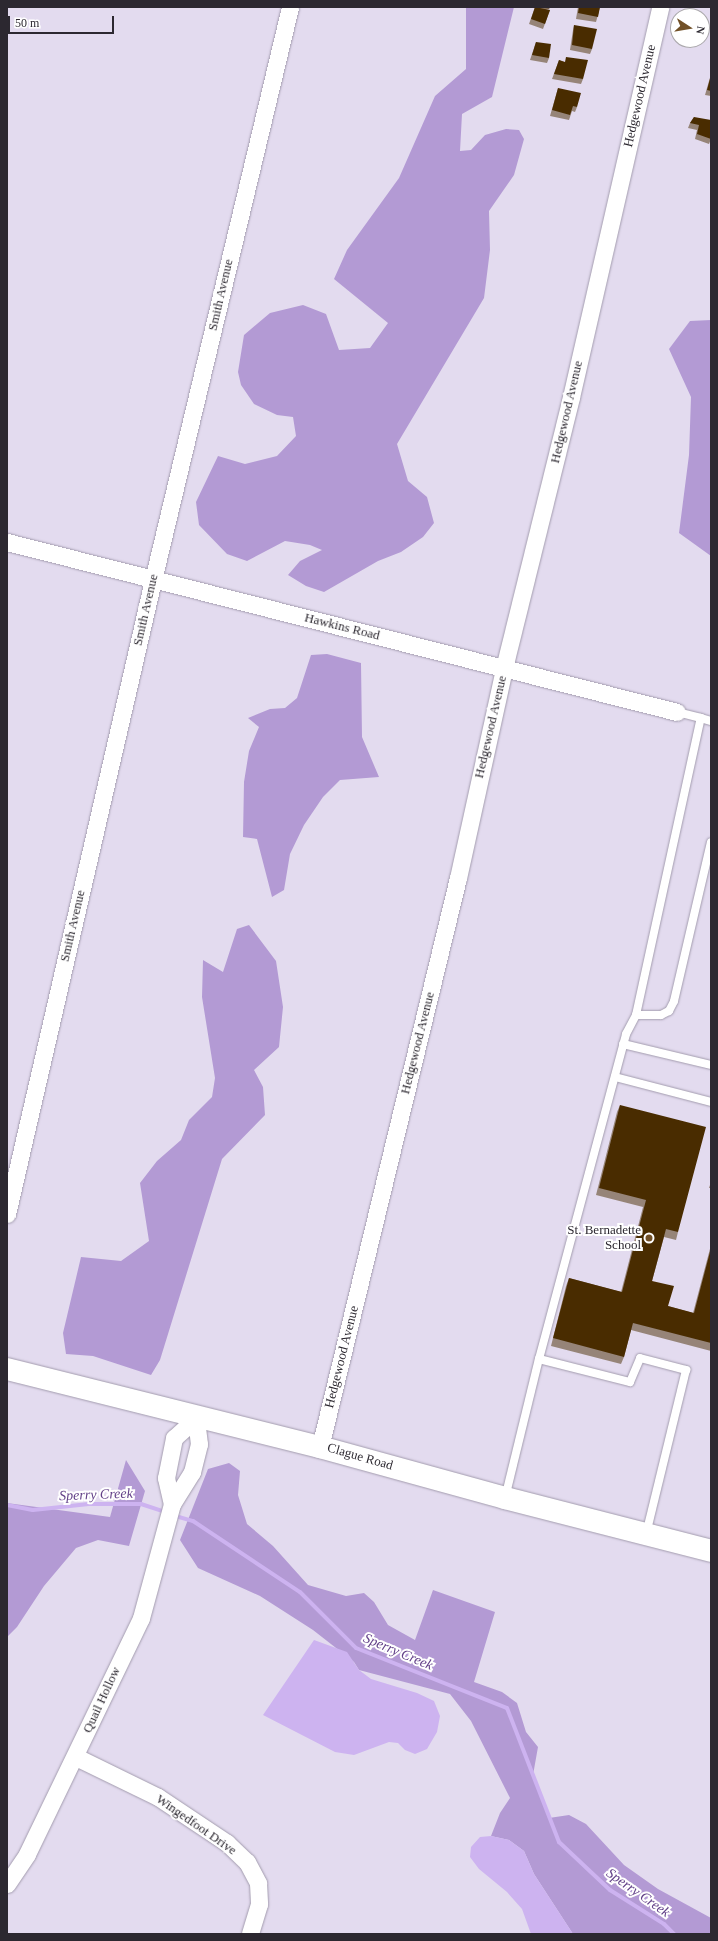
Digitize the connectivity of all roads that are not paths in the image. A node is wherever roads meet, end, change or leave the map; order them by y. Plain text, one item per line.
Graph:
1 (290, 7) edge
2 (660, 7) edge
3 (7, 542) edge
4 (153, 580) junction
5 (504, 668) junction
6 (677, 712) joint
7 (701, 718) junction
8 (711, 721) edge
9 (711, 842) edge
10 (636, 1014) junction
11 (624, 1044) junction
12 (711, 1065) edge
13 (615, 1077) junction
14 (711, 1102) edge
15 (7, 1214) edge
16 (539, 1359) junction
17 (7, 1368) edge
18 (196, 1418) junction
19 (320, 1446) junction
20 (505, 1498) junction
21 (172, 1504) junction
22 (646, 1535) junction
23 (711, 1551) edge
24 (76, 1757) junction
25 (7, 1884) edge
26 (250, 1934) edge

1 - 4 street, Smith Avenue
2 - 5 street, Hedgewood Avenue
3 - 4 street, Hawkins Road
4 - 5 street, Hawkins Road
4 - 15 street, Smith Avenue
5 - 6 street, Hawkins Road
5 - 19 street, Hedgewood Avenue
6 - 7 lane
7 - 8 lane
7 - 10 lane
9 - 10 lane
10 - 11 lane
11 - 12 lane
11 - 13 lane
13 - 14 lane
13 - 16 lane
16 - 20 lane
16 - 22 lane
17 - 18 main road, Clague Road
18 - 19 main road, Clague Road
18 - 21 street, Quail Hollow
18 - 21 street, Quail Hollow
19 - 20 main road, Clague Road
20 - 22 main road, Clague Road
21 - 24 street, Quail Hollow
22 - 23 main road, Clague Road
24 - 25 street, Quail Hollow
24 - 26 street, Wingedfoot Drive

